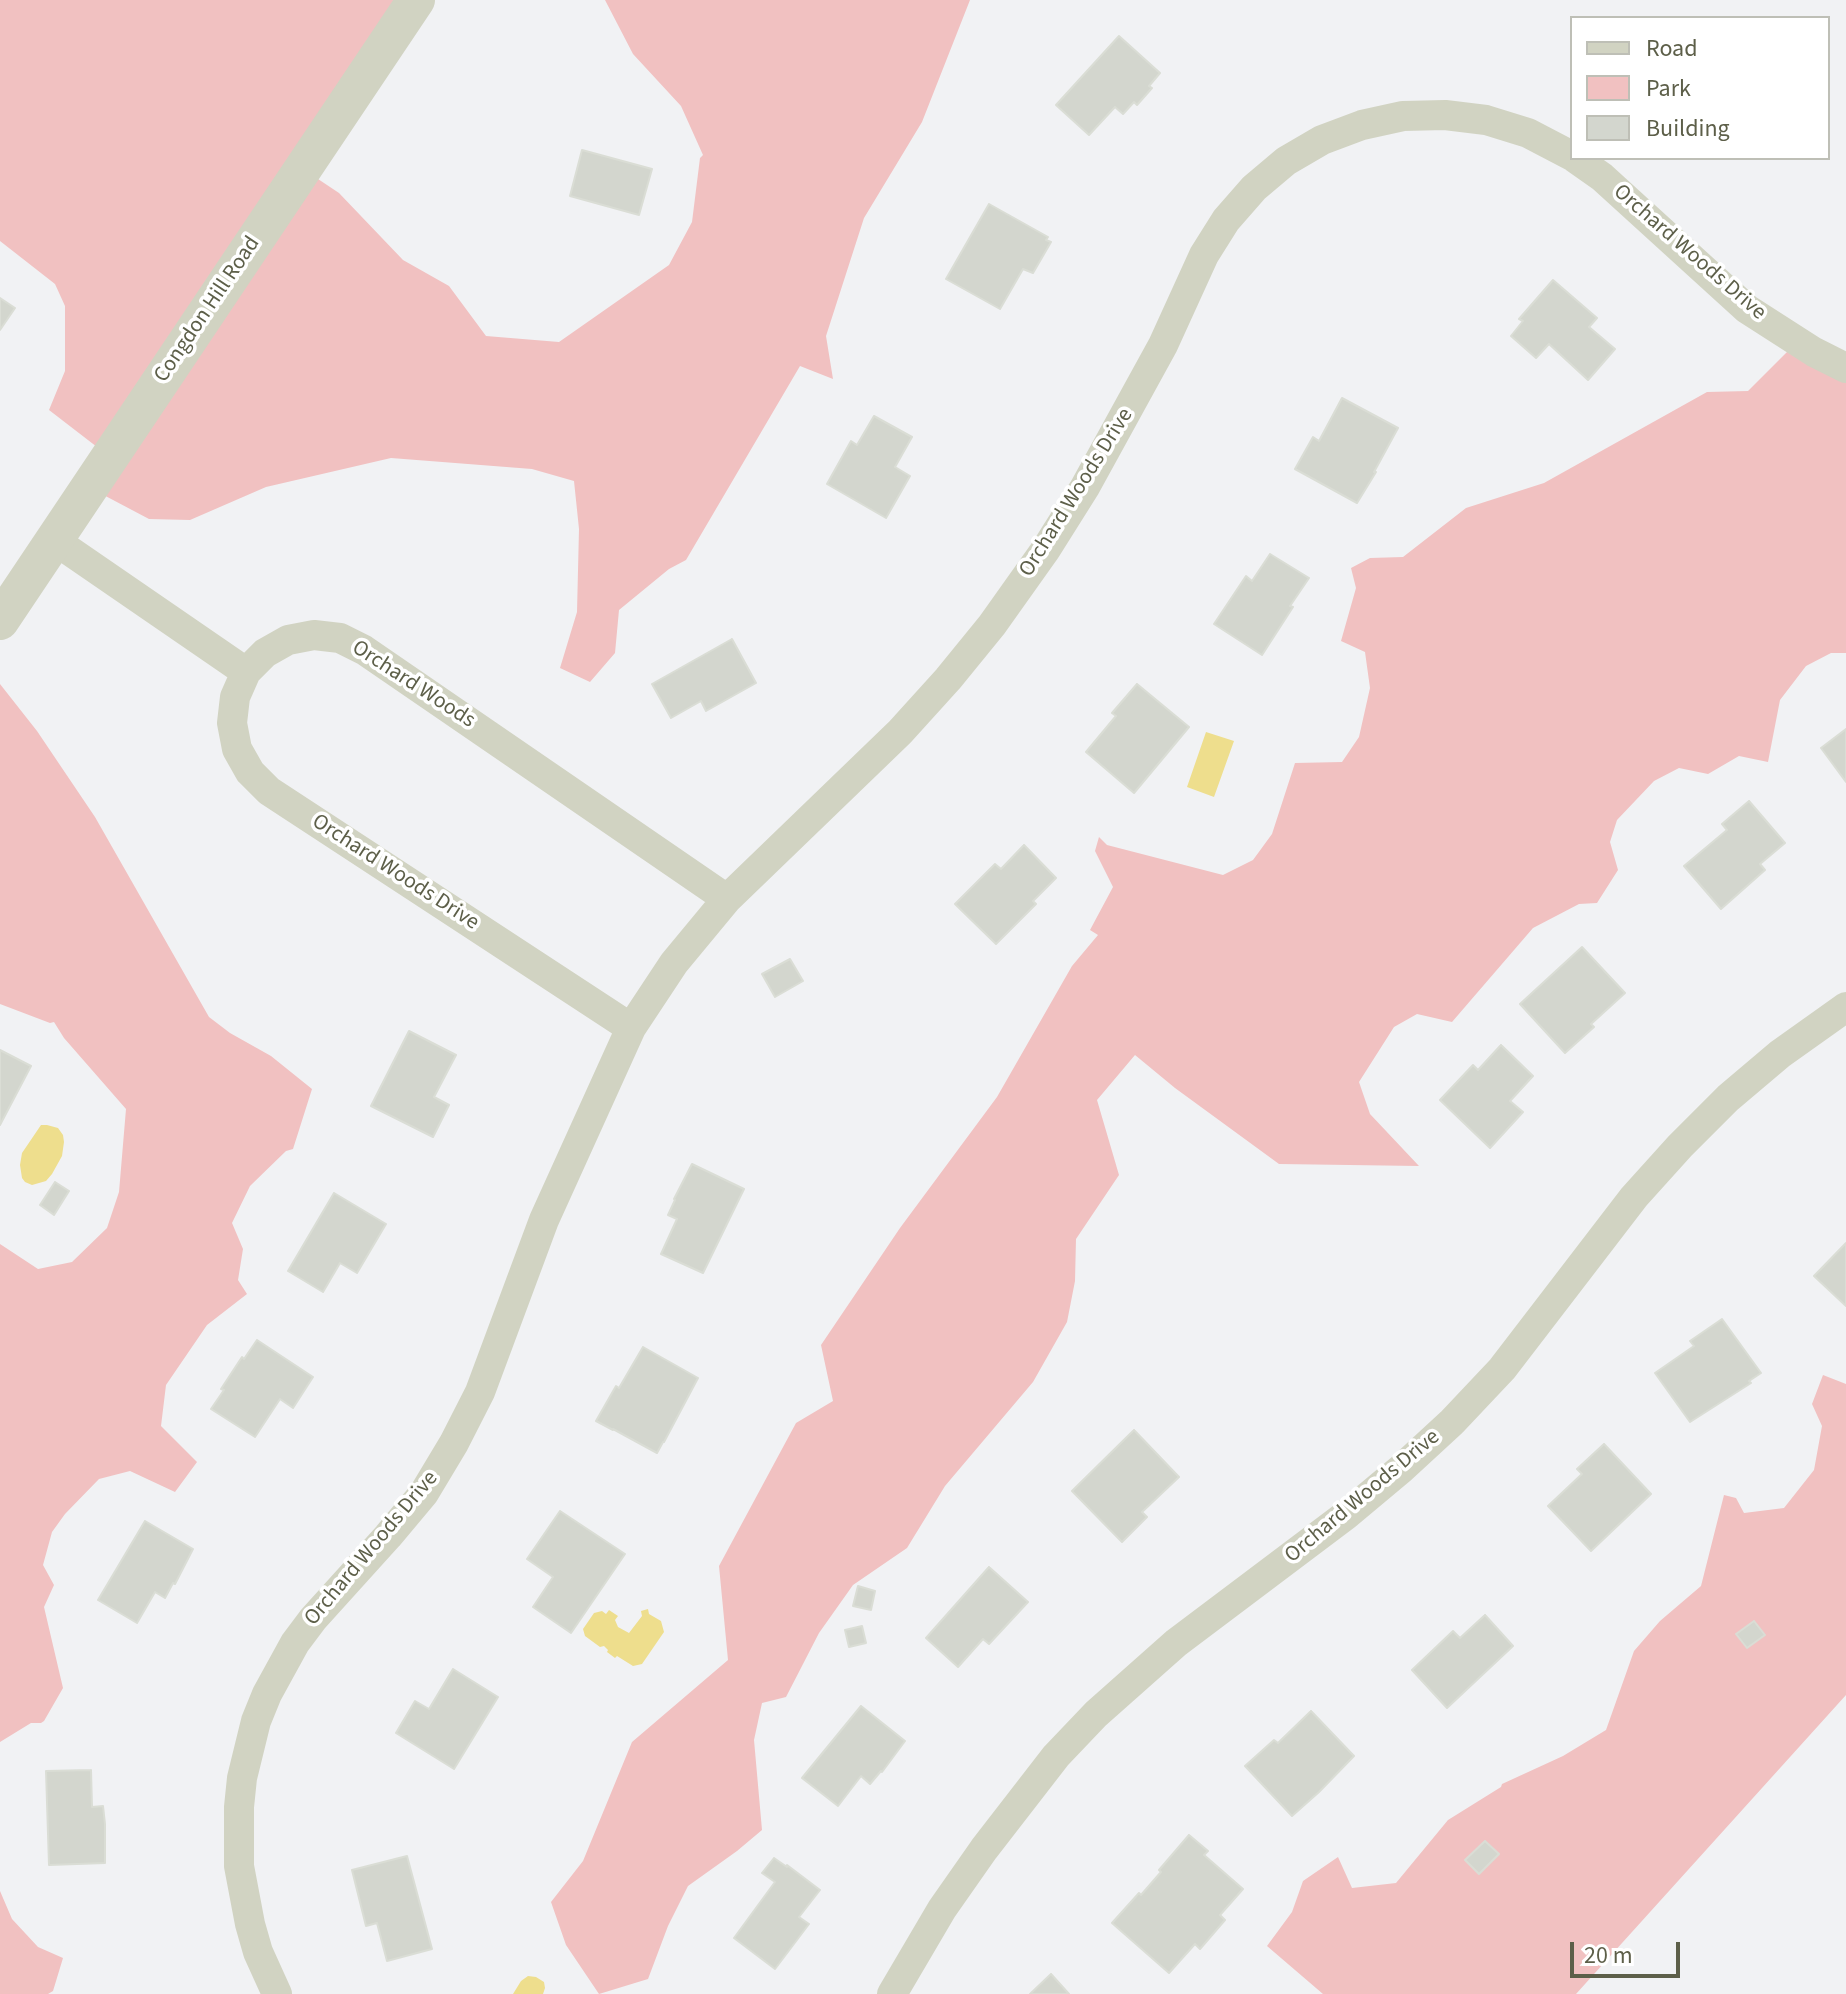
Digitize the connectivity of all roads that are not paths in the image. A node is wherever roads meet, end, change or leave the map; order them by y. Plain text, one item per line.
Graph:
1 (416, 0) edge
2 (1570, 155) edge
3 (1578, 160) edge
4 (1846, 368) edge
5 (54, 540) junction
6 (0, 621) edge
7 (246, 672) junction
8 (727, 899) junction
9 (1846, 1007) edge
10 (631, 1028) junction
11 (277, 1994) edge
12 (892, 1994) edge

1 - 5 street, Congdon Hill Road
2 - 8 street, Orchard Woods Drive
3 - 4 street, Orchard Woods Drive
5 - 6 street, Congdon Hill Road
5 - 7 street
7 - 8 street, Orchard Woods
7 - 10 street, Orchard Woods Drive
8 - 10 street, Orchard Woods Drive
9 - 12 street, Orchard Woods Drive
10 - 11 street, Orchard Woods Drive

